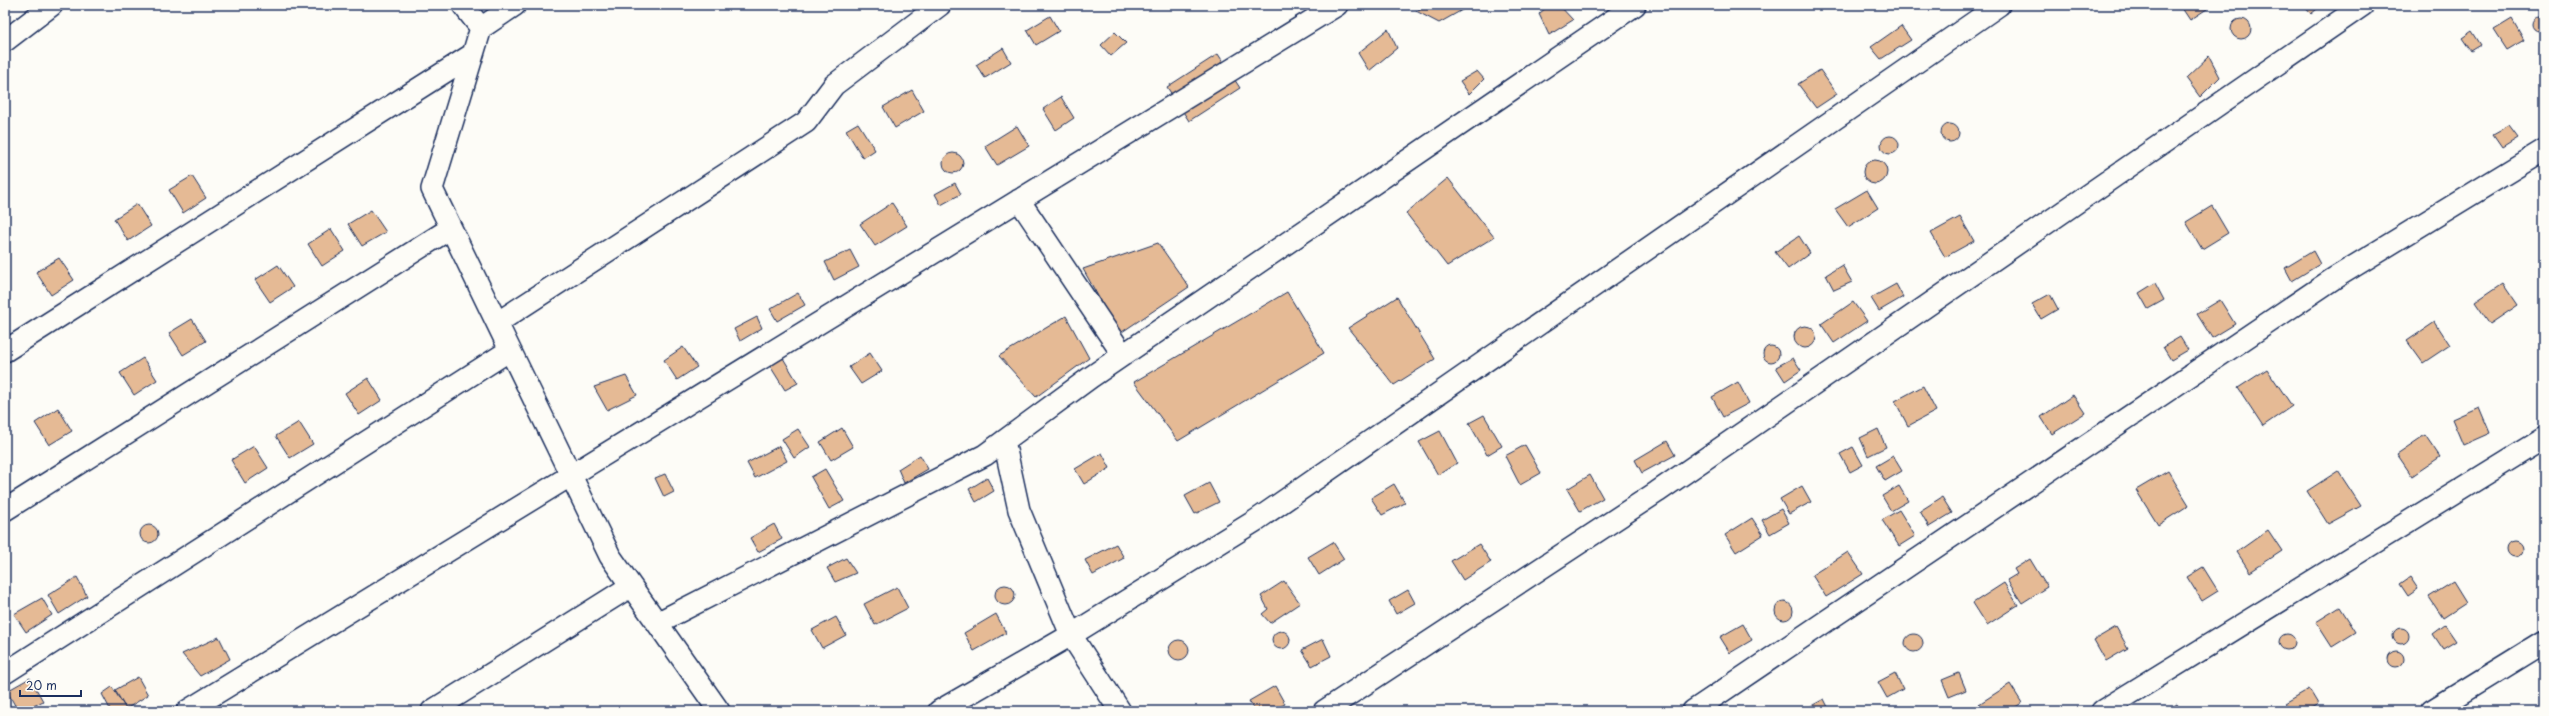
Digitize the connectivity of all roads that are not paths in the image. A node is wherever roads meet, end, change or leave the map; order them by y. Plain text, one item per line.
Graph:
1 (52, 5) edge
2 (463, 5) edge
3 (516, 5) edge
4 (940, 5) edge
5 (1337, 5) edge
6 (1635, 5) edge
7 (1999, 5) edge
8 (2363, 5) edge
9 (481, 28) junction
10 (5, 41) edge
11 (473, 54) junction
12 (2544, 150) edge
13 (1019, 200) junction
14 (451, 228) junction
15 (497, 323) junction
16 (510, 350) junction
17 (5, 351) edge
18 (1123, 356) junction
19 (2544, 438) edge
20 (1004, 441) junction
21 (571, 475) junction
22 (5, 510) edge
23 (631, 586) junction
24 (657, 624) junction
25 (1072, 635) junction
26 (2544, 642) edge
27 (5, 673) edge
28 (187, 711) edge
29 (432, 711) edge
30 (718, 711) edge
31 (939, 711) edge
32 (1120, 711) edge
33 (1324, 711) edge
34 (1693, 711) edge
35 (2102, 711) edge
36 (2432, 711) edge

1 - 10 street
2 - 9 street
3 - 9 street
4 - 15 street
5 - 13 street
6 - 18 street
7 - 25 street
8 - 33 street
9 - 11 street
11 - 14 street
11 - 17 street
12 - 34 street
13 - 18 street
13 - 21 street
14 - 15 street
14 - 22 street
15 - 16 street
16 - 21 street
16 - 27 street
18 - 20 street
19 - 35 street
20 - 24 street
20 - 25 street
21 - 23 street
21 - 28 street
23 - 24 street
23 - 29 street
24 - 30 street
25 - 31 street
25 - 32 street
26 - 36 street

